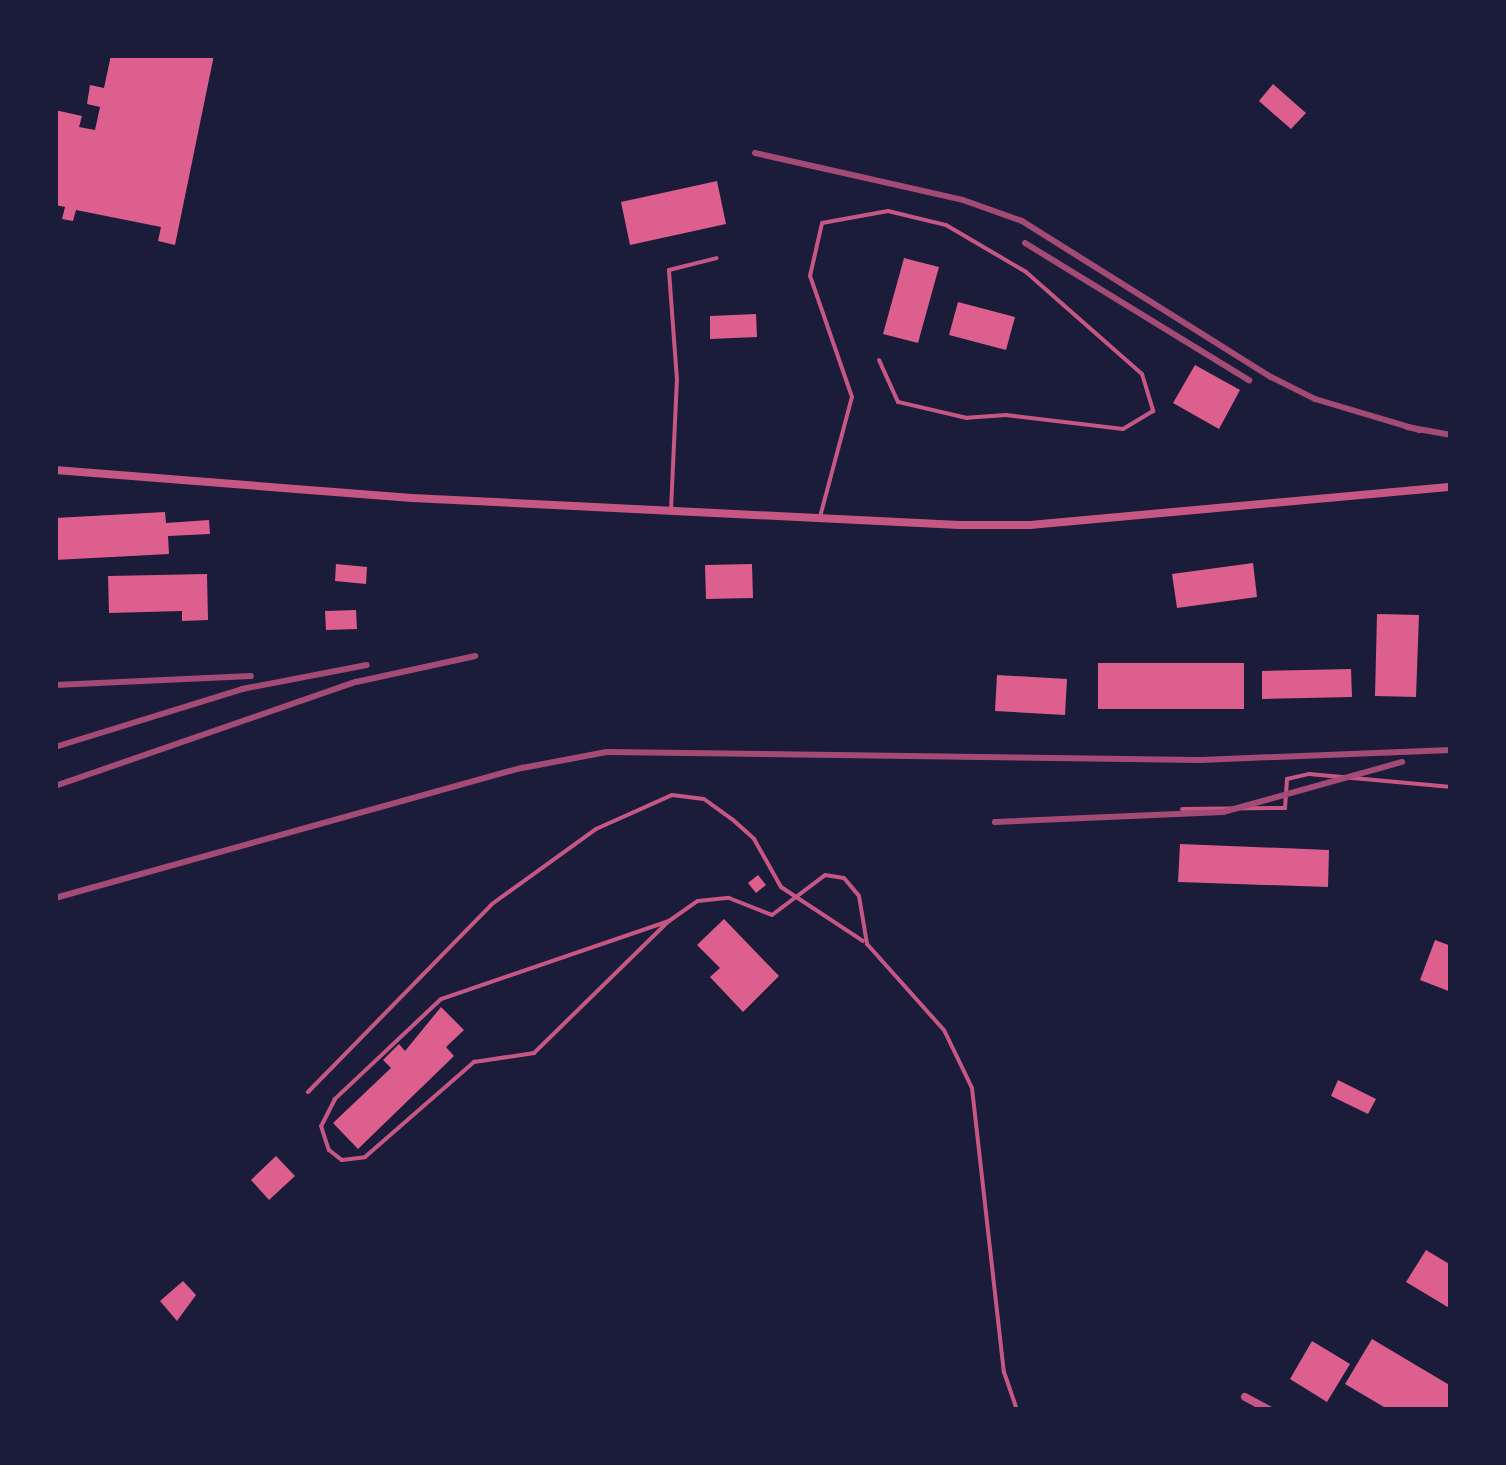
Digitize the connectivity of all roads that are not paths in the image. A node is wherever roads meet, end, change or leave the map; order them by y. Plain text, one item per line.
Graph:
1 (717, 258) dead end
2 (879, 360) dead end
3 (55, 470) edge
4 (1451, 487) edge
5 (671, 514) junction
6 (818, 522) junction
7 (1451, 787) edge
8 (1182, 809) dead end
9 (792, 897) junction
10 (669, 921) junction
11 (867, 944) junction
12 (308, 1092) dead end
13 (1245, 1397) dead end
14 (1016, 1410) edge
15 (1269, 1410) edge

1 - 5 lane
2 - 6 lane
3 - 5 street
4 - 6 street
5 - 6 street
7 - 8 lane
9 - 10 lane
9 - 11 lane
9 - 11 lane
9 - 12 lane
10 - 10 lane
11 - 14 lane
13 - 15 street

